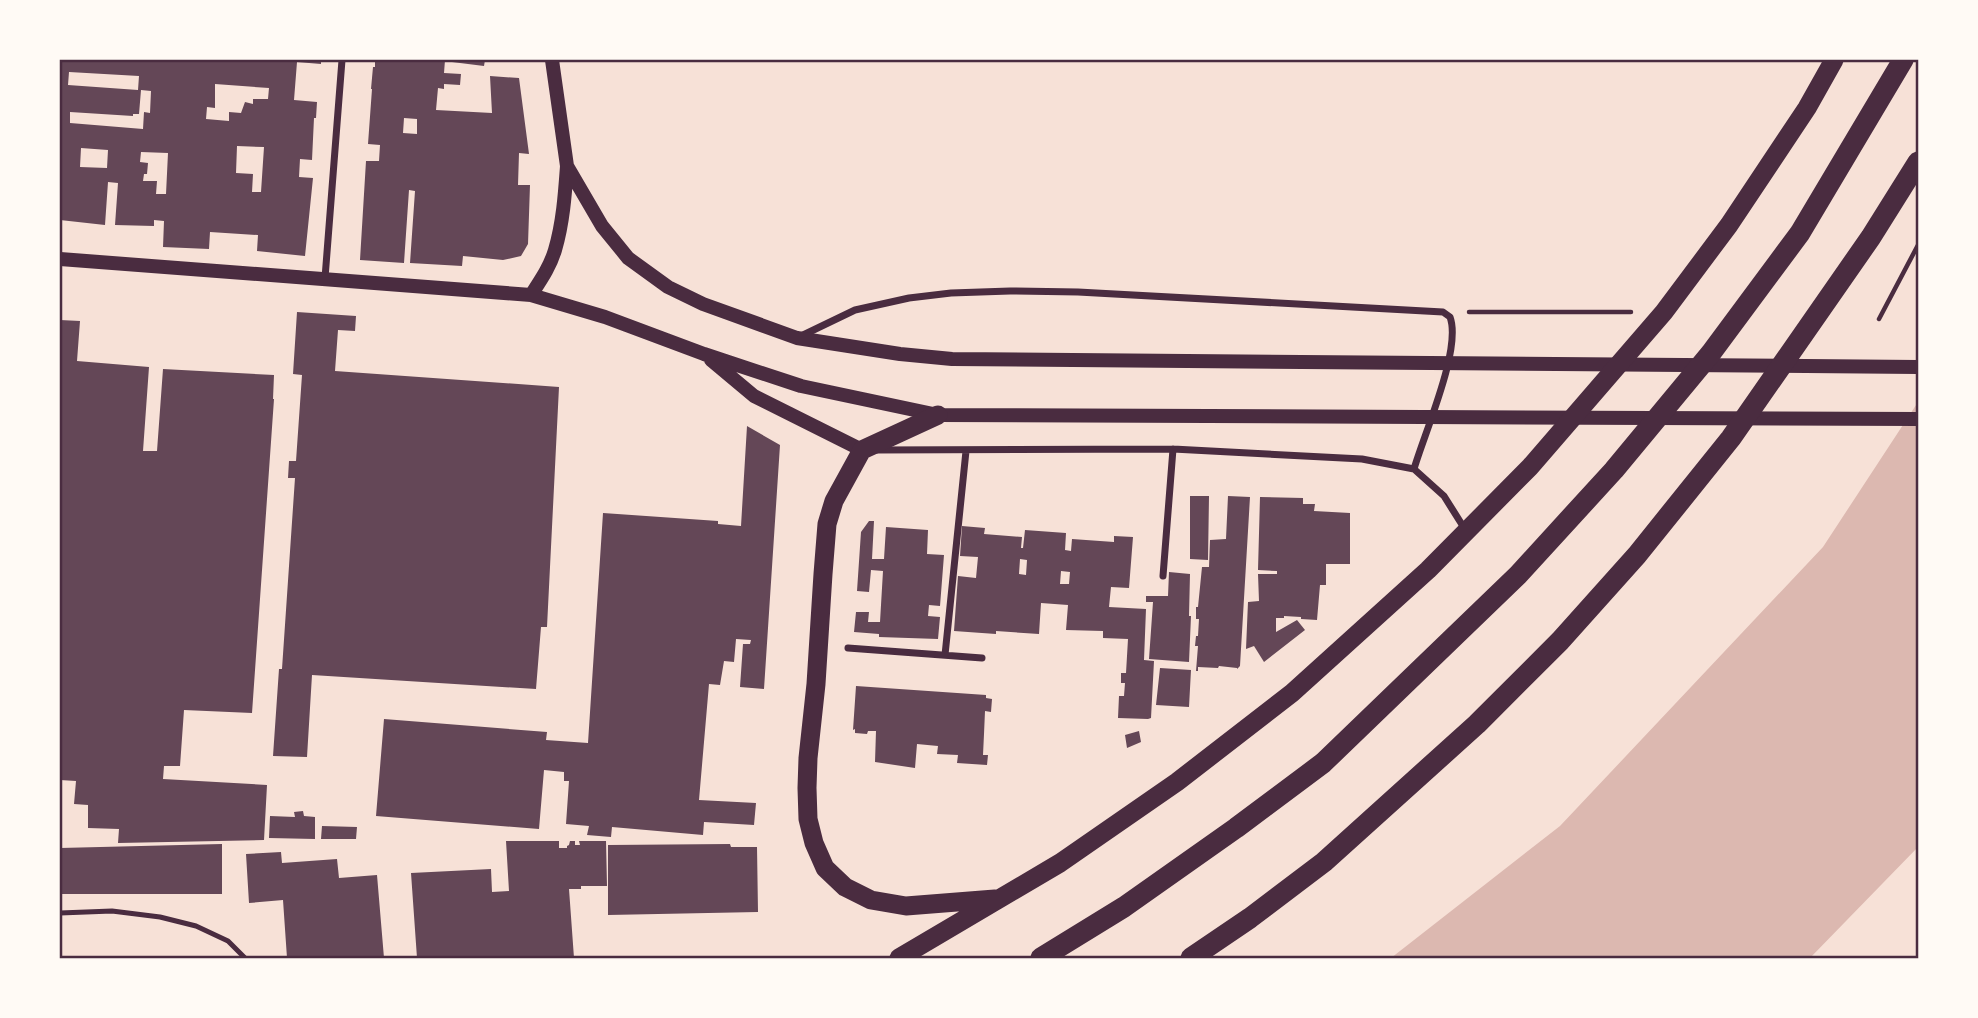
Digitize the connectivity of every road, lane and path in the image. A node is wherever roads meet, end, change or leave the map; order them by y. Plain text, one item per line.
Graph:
1 (342, 60) edge
2 (552, 60) edge
3 (1834, 60) edge
4 (1903, 60) edge
5 (1919, 162) edge
6 (567, 166) junction
7 (1919, 245) edge
8 (60, 259) edge
9 (325, 278) junction
10 (531, 295) junction
11 (1443, 312) junction
12 (1664, 312) junction
13 (1879, 319) dead end
14 (797, 338) junction
15 (704, 354) junction
16 (1919, 367) edge
17 (944, 415) junction
18 (1919, 419) edge
19 (1172, 449) junction
20 (862, 450) junction
21 (966, 451) junction
22 (1414, 469) junction
23 (1466, 531) junction
24 (1163, 576) dead end
25 (848, 648) dead end
26 (945, 655) junction
27 (982, 658) dead end
28 (1000, 899) junction
29 (60, 913) edge
30 (245, 958) edge
31 (899, 958) edge
32 (1041, 958) edge
33 (1191, 958) edge

1 - 9 street
2 - 6 main road
3 - 12 highway
4 - 32 highway
5 - 33 highway
6 - 10 main road
6 - 14 main road
7 - 13 path
8 - 9 main road
9 - 10 main road
10 - 15 main road
11 - 12 path
11 - 14 street
11 - 22 street
12 - 23 highway
14 - 16 main road
15 - 17 main road
15 - 20 main road
17 - 18 main road
17 - 20 highway
19 - 21 street
19 - 22 street
19 - 24 street
20 - 21 street
20 - 28 highway
21 - 26 street
22 - 23 street
23 - 28 highway
25 - 26 street
26 - 27 street
28 - 31 highway
29 - 30 lane

